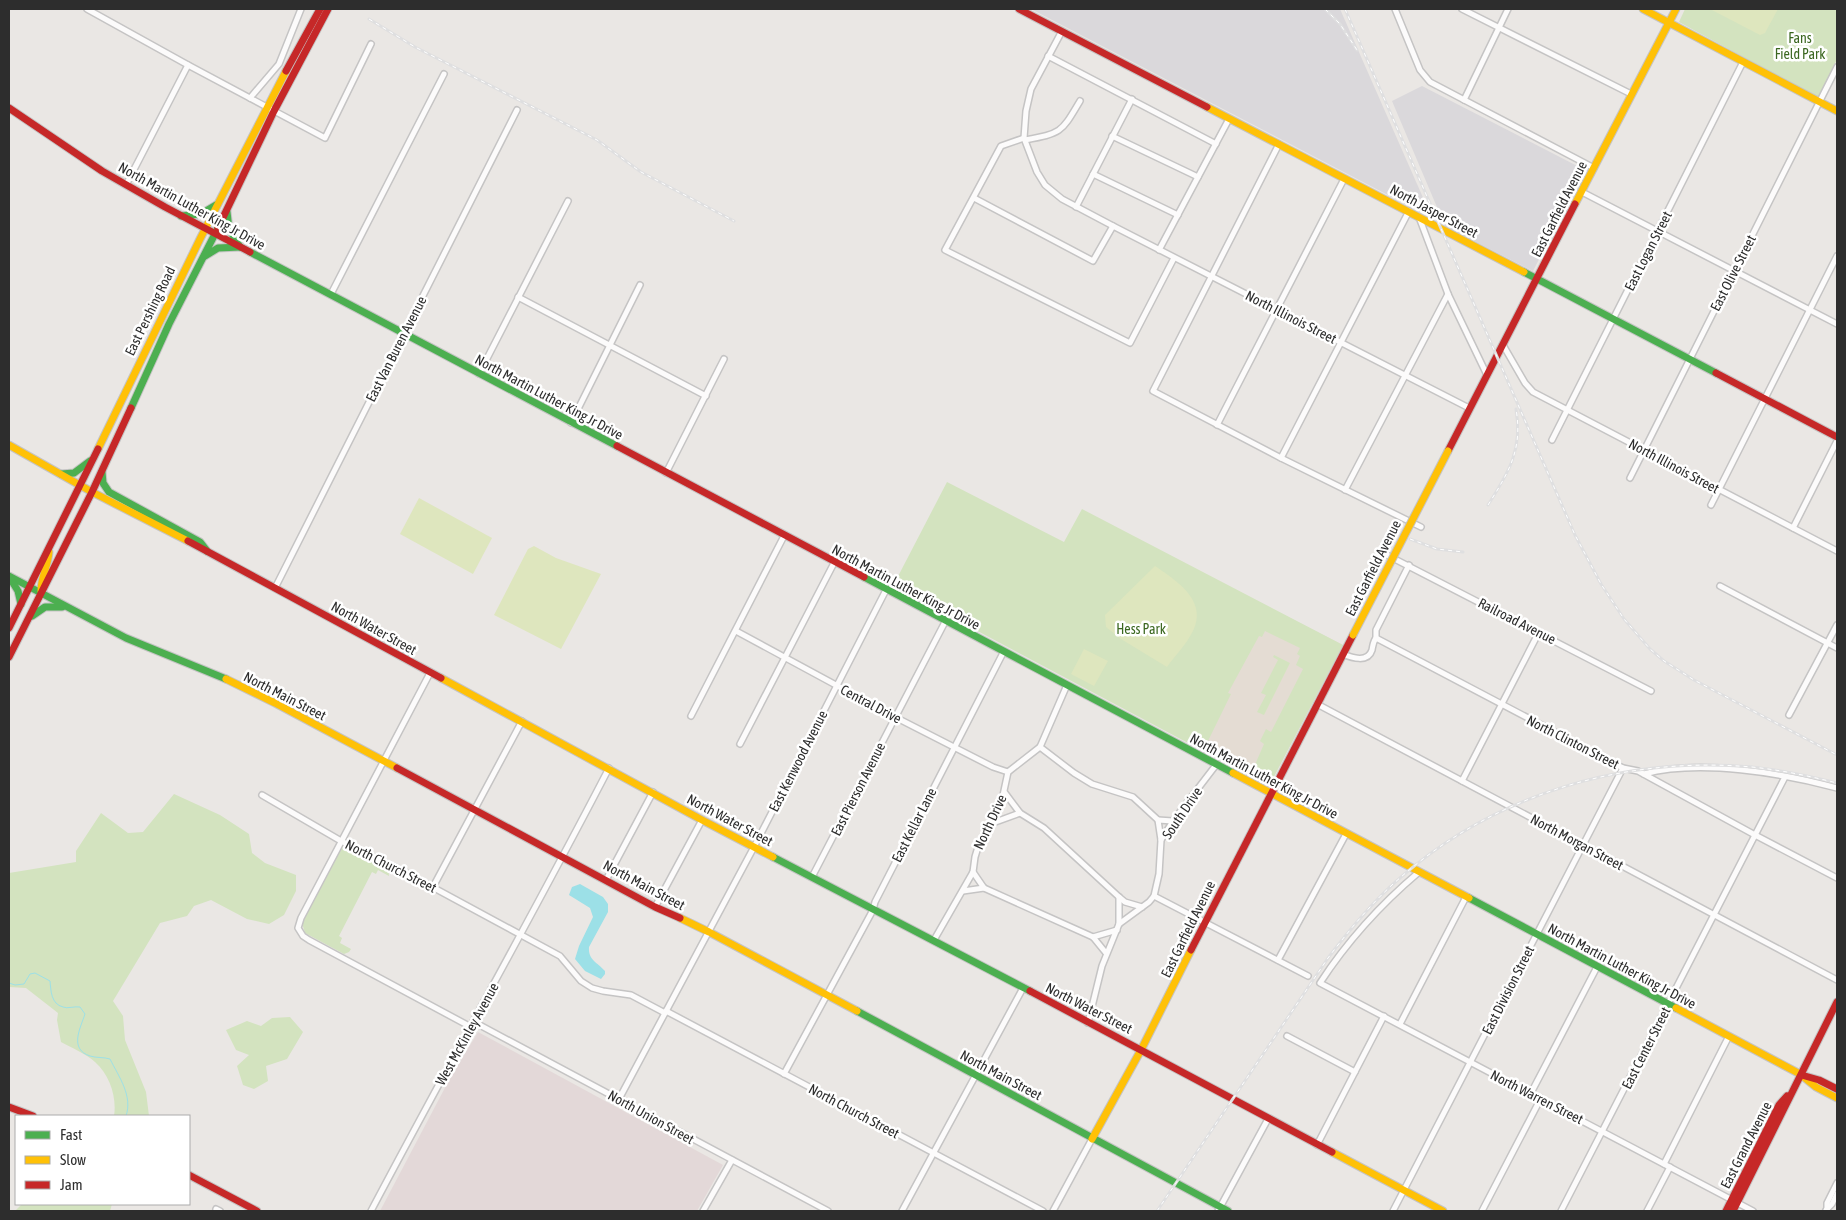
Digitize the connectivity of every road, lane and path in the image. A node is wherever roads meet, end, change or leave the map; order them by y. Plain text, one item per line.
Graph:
1 (87, 9) edge
2 (301, 9) edge
3 (320, 9) edge
4 (328, 9) edge
5 (1019, 9) edge
6 (1395, 9) edge
7 (1462, 9) edge
8 (1508, 9) edge
9 (1643, 9) edge
10 (1676, 9) edge
11 (1669, 22) junction
12 (1499, 28) junction
13 (1062, 31) junction
14 (371, 44) dead end
15 (1048, 56) junction
16 (1743, 62) junction
17 (188, 65) junction
18 (1837, 67) edge
19 (444, 74) dead end
20 (1631, 94) junction
21 (250, 98) junction
22 (1132, 99) junction
23 (1080, 100) dead end
24 (1464, 100) junction
25 (1820, 102) junction
26 (267, 106) junction
27 (9, 108) edge
28 (517, 110) dead end
29 (274, 111) junction
30 (1837, 111) edge
31 (1229, 119) junction
32 (1112, 136) junction
33 (1025, 139) junction
34 (1216, 144) junction
35 (1279, 144) junction
36 (1594, 168) junction
37 (1093, 174) junction
38 (1198, 177) junction
39 (1344, 178) junction
40 (126, 185) junction
41 (1582, 192) junction
42 (974, 198) junction
43 (568, 201) dead end
44 (217, 203) junction
45 (1076, 207) junction
46 (1408, 211) junction
47 (227, 212) junction
48 (1178, 215) junction
49 (181, 216) junction
50 (1419, 216) junction
51 (1113, 226) junction
52 (205, 228) junction
53 (1659, 230) junction
54 (216, 233) junction
55 (240, 247) junction
56 (1159, 250) junction
57 (1837, 256) edge
58 (203, 258) junction
59 (1174, 258) junction
60 (1734, 270) junction
61 (1210, 276) junction
62 (1537, 280) junction
63 (640, 285) dead end
64 (331, 294) junction
65 (1448, 294) junction
66 (518, 297) junction
67 (1276, 310) junction
68 (1810, 310) junction
69 (1613, 320) junction
70 (1837, 324) edge
71 (404, 333) junction
72 (1341, 343) junction
73 (610, 345) junction
74 (1503, 345) junction
75 (724, 359) dead end
76 (1688, 359) junction
77 (479, 374) junction
78 (1487, 375) junction
79 (1405, 376) junction
80 (706, 396) junction
81 (1764, 400) junction
82 (1470, 408) junction
83 (1568, 411) junction
84 (571, 422) junction
85 (1217, 425) junction
86 (1837, 437) edge
87 (1552, 440) dead end
88 (1837, 441) edge
89 (9, 446) edge
90 (1643, 450) junction
91 (94, 458) junction
92 (1282, 458) junction
93 (102, 470) junction
94 (58, 473) junction
95 (666, 473) junction
96 (1630, 478) dead end
97 (80, 485) junction
98 (1345, 490) junction
99 (1719, 490) junction
100 (92, 492) junction
101 (1711, 505) dead end
102 (1421, 527) dead end
103 (1793, 528) junction
104 (784, 536) junction
105 (49, 548) junction
106 (207, 551) junction
107 (1837, 552) edge
108 (1383, 553) dead end
109 (834, 563) junction
110 (1409, 566) junction
111 (9, 576) edge
112 (1720, 586) dead end
113 (30, 587) junction
114 (275, 588) junction
115 (886, 590) junction
116 (41, 594) junction
117 (21, 604) junction
118 (68, 608) junction
119 (28, 619) junction
120 (945, 622) junction
121 (1837, 625) edge
122 (9, 628) edge
123 (736, 631) junction
124 (1539, 632) junction
125 (1376, 638) junction
126 (1828, 643) junction
127 (1837, 648) edge
128 (1003, 653) junction
129 (1343, 654) junction
130 (9, 656) edge
131 (786, 657) junction
132 (430, 673) junction
133 (836, 686) junction
134 (1067, 686) junction
135 (1651, 691) dead end
136 (1317, 704) junction
137 (1502, 705) junction
138 (1789, 715) dead end
139 (692, 716) dead end
140 (895, 717) junction
141 (522, 721) junction
142 (740, 744) dead end
143 (1040, 747) junction
144 (954, 748) junction
145 (384, 761) junction
146 (1216, 765) junction
147 (609, 768) junction
148 (1623, 768) junction
149 (1008, 772) junction
150 (1644, 774) junction
151 (1784, 777) junction
152 (1462, 781) junction
153 (1837, 788) edge
154 (653, 792) junction
155 (1005, 793) junction
156 (1271, 794) junction
157 (262, 796) dead end
158 (475, 810) junction
159 (1020, 812) junction
160 (702, 820) junction
161 (1158, 820) junction
162 (1173, 821) junction
163 (990, 824) junction
164 (1346, 834) junction
165 (1754, 835) junction
166 (1162, 840) junction
167 (341, 841) junction
168 (1583, 844) junction
169 (754, 847) junction
170 (563, 856) junction
171 (974, 872) junction
172 (1419, 872) junction
173 (812, 877) junction
174 (1837, 878) edge
175 (606, 880) junction
176 (433, 888) junction
177 (984, 888) junction
178 (963, 891) junction
179 (1154, 896) junction
180 (1119, 897) junction
181 (1466, 897) junction
182 (655, 907) junction
183 (1142, 907) junction
184 (873, 910) junction
185 (1713, 915) junction
186 (1206, 923) junction
187 (1118, 927) junction
188 (708, 932) junction
189 (521, 935) junction
190 (1537, 935) junction
191 (1093, 937) junction
192 (934, 940) junction
193 (1106, 953) junction
194 (1278, 960) junction
195 (1598, 967) junction
196 (1308, 976) dead end
197 (1837, 980) edge
198 (1023, 988) junction
199 (826, 997) junction
200 (1837, 1002) edge
201 (1669, 1004) junction
202 (665, 1012) junction
203 (1384, 1016) junction
204 (1088, 1023) junction
205 (1400, 1024) junction
206 (473, 1025) junction
207 (1287, 1036) dead end
208 (1729, 1036) junction
209 (1141, 1050) junction
210 (1470, 1062) junction
211 (1355, 1072) junction
212 (784, 1074) junction
213 (1800, 1074) junction
214 (975, 1075) junction
215 (1837, 1089) edge
216 (1531, 1093) junction
217 (1541, 1098) junction
218 (1837, 1098) edge
219 (619, 1099) junction
220 (9, 1107) edge
221 (30, 1115) edge
222 (1268, 1119) junction
223 (1603, 1131) junction
224 (1092, 1139) junction
225 (1317, 1145) junction
226 (933, 1153) junction
227 (732, 1160) junction
228 (1664, 1164) junction
229 (1670, 1167) junction
230 (190, 1176) edge
231 (1837, 1183) edge
232 (1403, 1191) junction
233 (1837, 1194) edge
234 (1734, 1202) junction
235 (1219, 1209) edge
236 (1826, 1210) edge
237 (257, 1211) edge
238 (371, 1211) edge
239 (703, 1211) edge
240 (828, 1211) edge
241 (902, 1211) edge
242 (1043, 1211) edge
243 (1053, 1211) edge
244 (1228, 1211) edge
245 (1393, 1211) edge
246 (1443, 1211) edge
247 (1482, 1211) edge
248 (1561, 1211) edge
249 (1647, 1211) edge
250 (1726, 1211) edge
251 (1733, 1211) edge
252 (1753, 1211) edge

1 - 17 street
2 - 21 street
3 - 26 street, East Pershing Road
4 - 29 street
5 - 13 street, North Jasper Street
6 - 24 street
7 - 12 street
8 - 12 street
9 - 11 street
10 - 11 street, East Garfield Avenue
11 - 16 street
11 - 20 street, East Garfield Avenue
12 - 20 street
12 - 24 street
13 - 15 street
13 - 31 street, North Jasper Street
14 - 29 street
15 - 22 street
15 - 33 street
16 - 25 street
16 - 53 street, East Logan Street
17 - 21 street
17 - 40 street
18 - 25 street, East Olive Street
19 - 64 street
20 - 36 street, East Garfield Avenue
21 - 26 street
22 - 32 street
22 - 34 street
23 - 33 street
24 - 36 street
25 - 30 street
25 - 60 street, East Olive Street
26 - 29 street
26 - 44 street, East Pershing Road
27 - 40 street, North Martin Luther King Jr Drive
28 - 71 street, East Van Buren Avenue
29 - 47 street
31 - 34 street
31 - 35 street, North Jasper Street
32 - 37 street
32 - 38 street
33 - 42 street
33 - 45 street, North Illinois Street
34 - 38 street
35 - 39 street, North Jasper Street
35 - 61 street
36 - 41 street, East Garfield Avenue
37 - 45 street
37 - 48 street
38 - 48 street
39 - 46 street, North Jasper Street
39 - 67 street
40 - 49 street, North Martin Luther King Jr Drive
41 - 53 street
41 - 62 street, East Garfield Avenue
42 - 51 street
42 - 59 street
43 - 66 street
44 - 49 street
44 - 52 street, East Pershing Road
45 - 51 street, North Illinois Street
46 - 50 street, North Jasper Street
46 - 72 street
47 - 54 street
47 - 55 street
48 - 56 street
49 - 52 street, North Martin Luther King Jr Drive
50 - 62 street, North Jasper Street
50 - 65 street
51 - 56 street, North Illinois Street
52 - 54 street, North Martin Luther King Jr Drive
52 - 91 street, East Pershing Road
53 - 60 street
53 - 69 street, East Logan Street
54 - 55 street, North Martin Luther King Jr Drive
54 - 58 street
55 - 58 street
55 - 64 street, North Martin Luther King Jr Drive
56 - 59 street, North Illinois Street
57 - 68 street
58 - 93 street
59 - 61 street, North Illinois Street
60 - 68 street
60 - 76 street, East Olive Street
61 - 67 street, North Illinois Street
61 - 85 street
62 - 69 street, North Jasper Street
62 - 74 street, East Garfield Avenue
63 - 73 street
64 - 71 street, North Martin Luther King Jr Drive
65 - 78 street
65 - 79 street
66 - 73 street
66 - 77 street
67 - 72 street, North Illinois Street
67 - 85 street
68 - 70 street
68 - 81 street
69 - 76 street, North Jasper Street
69 - 83 street, East Logan Street
71 - 77 street, North Martin Luther King Jr Drive
71 - 114 street, East Van Buren Avenue
72 - 79 street, North Illinois Street
72 - 92 street
73 - 80 street
73 - 84 street
74 - 78 street, East Garfield Avenue
74 - 83 street, North Illinois Street
75 - 80 street
76 - 81 street, North Jasper Street
76 - 90 street, East Olive Street
77 - 84 street, North Martin Luther King Jr Drive
78 - 82 street, East Garfield Avenue
79 - 82 street, North Illinois Street
79 - 98 street
80 - 95 street
81 - 86 street, North Jasper Street
81 - 99 street
82 - 129 street, East Garfield Avenue, bridge
83 - 87 street, East Logan Street
83 - 90 street, North Illinois Street
84 - 95 street, North Martin Luther King Jr Drive
85 - 92 street
88 - 103 street
89 - 94 street, North Water Street
90 - 96 street, East Olive Street
90 - 99 street, North Illinois Street
91 - 94 street
91 - 97 street, East Pershing Road
92 - 98 street
93 - 100 street
93 - 106 street
94 - 97 street, North Water Street
95 - 104 street, North Martin Luther King Jr Drive
97 - 100 street, North Water Street
97 - 105 street, East Pershing Road
98 - 102 street
99 - 101 street
99 - 103 street, North Illinois Street
100 - 106 street, North Water Street
100 - 116 street
103 - 107 street, North Illinois Street
104 - 109 street, North Martin Luther King Jr Drive
104 - 123 street
105 - 113 street, East Pershing Road
105 - 116 street
106 - 114 street, North Water Street
108 - 110 street, Railroad Avenue
109 - 115 street, North Martin Luther King Jr Drive
109 - 131 street
110 - 124 street, Railroad Avenue
110 - 125 street
111 - 113 street, North Main Street
111 - 117 street
112 - 126 street
113 - 116 street, North Main Street
113 - 117 street, East Pershing Road
114 - 132 street, North Water Street
115 - 120 street, North Martin Luther King Jr Drive
115 - 133 street, East Kenwood Avenue
116 - 118 street, North Main Street
116 - 119 street
117 - 122 street, East Pershing Road
118 - 119 street
118 - 145 street, North Main Street
119 - 130 street
120 - 128 street, North Martin Luther King Jr Drive
120 - 140 street, East Pierson Avenue
121 - 126 street
123 - 131 street, Central Drive
123 - 139 street
124 - 135 street, Railroad Avenue
124 - 137 street
125 - 129 street
125 - 137 street, North Clinton Street
126 - 127 street
126 - 138 street
128 - 134 street, North Martin Luther King Jr Drive
128 - 144 street, East Kellar Lane
129 - 136 street, East Garfield Avenue
131 - 133 street, Central Drive
131 - 142 street
132 - 141 street, North Water Street
132 - 145 street
133 - 140 street, Central Drive
133 - 169 street, East Kenwood Avenue
134 - 143 street
134 - 146 street, North Martin Luther King Jr Drive
136 - 152 street, North Morgan Street
136 - 156 street, East Garfield Avenue
137 - 148 street, North Clinton Street
137 - 152 street
140 - 144 street, Central Drive
140 - 173 street, East Pierson Avenue
141 - 147 street, North Water Street
141 - 158 street
143 - 149 street
143 - 161 street
144 - 149 street, Central Drive
144 - 184 street, East Kellar Lane
145 - 158 street, North Main Street
145 - 167 street
146 - 156 street, North Martin Luther King Jr Drive
146 - 162 street, South Drive
147 - 154 street, North Water Street
147 - 170 street, West McKinley Avenue
148 - 150 street, North Clinton Street
148 - 168 street, East Division Street
149 - 155 street, North Drive
150 - 151 street
150 - 165 street, North Clinton Street
151 - 153 street
151 - 165 street, East Center Street
152 - 168 street, North Morgan Street
154 - 160 street, North Water Street
154 - 175 street
155 - 159 street
155 - 163 street, North Drive
156 - 164 street, North Martin Luther King Jr Drive
156 - 186 street, East Garfield Avenue
157 - 167 street, North Church Street
158 - 170 street, North Main Street
158 - 176 street
159 - 163 street
159 - 180 street
160 - 169 street, North Water Street
160 - 182 street
161 - 162 street
161 - 166 street
162 - 166 street, South Drive
163 - 171 street, North Drive
164 - 172 street, North Martin Luther King Jr Drive
164 - 194 street
165 - 174 street, North Clinton Street
165 - 185 street, East Center Street
166 - 179 street, South Drive
167 - 176 street, North Church Street
167 - 206 street, North Union Street
168 - 185 street, North Morgan Street
168 - 190 street, East Division Street
169 - 173 street, North Water Street
169 - 188 street, East Kenwood Avenue
170 - 175 street, North Main Street
170 - 189 street, West McKinley Avenue
171 - 177 street
171 - 178 street, North Drive
172 - 181 street, North Martin Luther King Jr Drive
172 - 203 street, North Warren Street
173 - 184 street, North Water Street
175 - 182 street, North Main Street
176 - 189 street, North Church Street
177 - 178 street
177 - 191 street
178 - 192 street, North Drive
179 - 183 street
179 - 186 street
180 - 183 street
180 - 187 street
181 - 190 street, North Martin Luther King Jr Drive
181 - 205 street
182 - 188 street, North Main Street
183 - 187 street
184 - 192 street, North Water Street
184 - 199 street, East Kellar Lane
185 - 197 street, North Morgan Street
185 - 201 street, East Center Street
186 - 194 street
186 - 209 street, East Garfield Avenue
187 - 191 street
187 - 193 street
188 - 199 street, North Main Street
188 - 202 street, East Kenwood Avenue
189 - 202 street, North Church Street
189 - 206 street, West McKinley Avenue
190 - 195 street, North Martin Luther King Jr Drive
190 - 210 street, East Division Street
191 - 193 street
192 - 198 street, North Water Street
193 - 204 street
194 - 196 street
195 - 201 street, North Martin Luther King Jr Drive
195 - 216 street
198 - 204 street, North Water Street
198 - 214 street
199 - 212 street, East Kellar Lane
199 - 214 street, North Main Street
200 - 213 street, East Grand Avenue
201 - 208 street, North Martin Luther King Jr Drive
201 - 223 street, East Center Street
202 - 212 street, North Church Street
202 - 219 street, East Kenwood Avenue
203 - 205 street, North Warren Street
203 - 211 street
204 - 209 street, North Water Street
205 - 210 street, North Warren Street
206 - 219 street, North Union Street
206 - 238 street, West McKinley Avenue
207 - 211 street
208 - 213 street, North Martin Luther King Jr Drive
208 - 228 street
209 - 222 street, North Water Street
209 - 224 street, East Garfield Avenue
210 - 216 street, North Warren Street
210 - 232 street, East Division Street
211 - 225 street
212 - 226 street, North Church Street
213 - 215 street, North Martin Luther King Jr Drive
213 - 218 street, North Martin Luther King Jr Drive
213 - 234 street, East Grand Avenue
214 - 224 street, North Main Street
214 - 226 street
216 - 217 street, North Warren Street
217 - 223 street, North Warren Street
217 - 247 street
219 - 227 street, North Union Street
220 - 221 street
222 - 225 street, North Water Street
222 - 235 street
223 - 228 street, North Warren Street
223 - 248 street, East Center Street
224 - 235 street, North Main Street
224 - 243 street
225 - 232 street, North Water Street
226 - 241 street
226 - 242 street, North Church Street
227 - 239 street
227 - 240 street, North Union Street
228 - 229 street, North Warren Street
229 - 234 street, North Warren Street
229 - 249 street
230 - 237 street
231 - 236 street
232 - 245 street, East Division Street
232 - 246 street, North Water Street
233 - 236 street
234 - 250 street, East Grand Avenue
234 - 251 street, East Grand Avenue
234 - 252 street, North Warren Street
235 - 244 street, North Main Street

